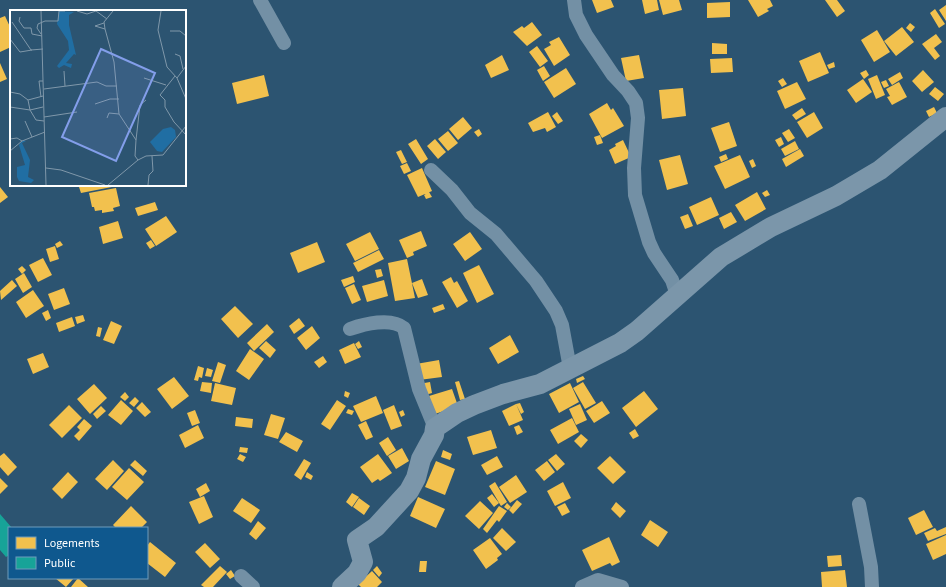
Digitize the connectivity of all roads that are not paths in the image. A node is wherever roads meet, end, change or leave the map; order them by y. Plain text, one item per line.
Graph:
1 (260, 0) edge
2 (574, 0) edge
3 (284, 43) dead end
4 (946, 117) edge
5 (431, 170) dead end
6 (677, 295) junction
7 (350, 329) dead end
8 (568, 370) junction
9 (435, 428) junction
10 (859, 504) dead end
11 (241, 576) dead end
12 (253, 587) edge
13 (342, 587) edge
14 (582, 587) edge
15 (622, 587) edge
16 (872, 587) edge

1 - 3 street
2 - 6 street
4 - 6 street
5 - 8 street
6 - 8 street
7 - 9 street
8 - 9 street
9 - 13 street
10 - 16 street
11 - 12 street
14 - 15 street

